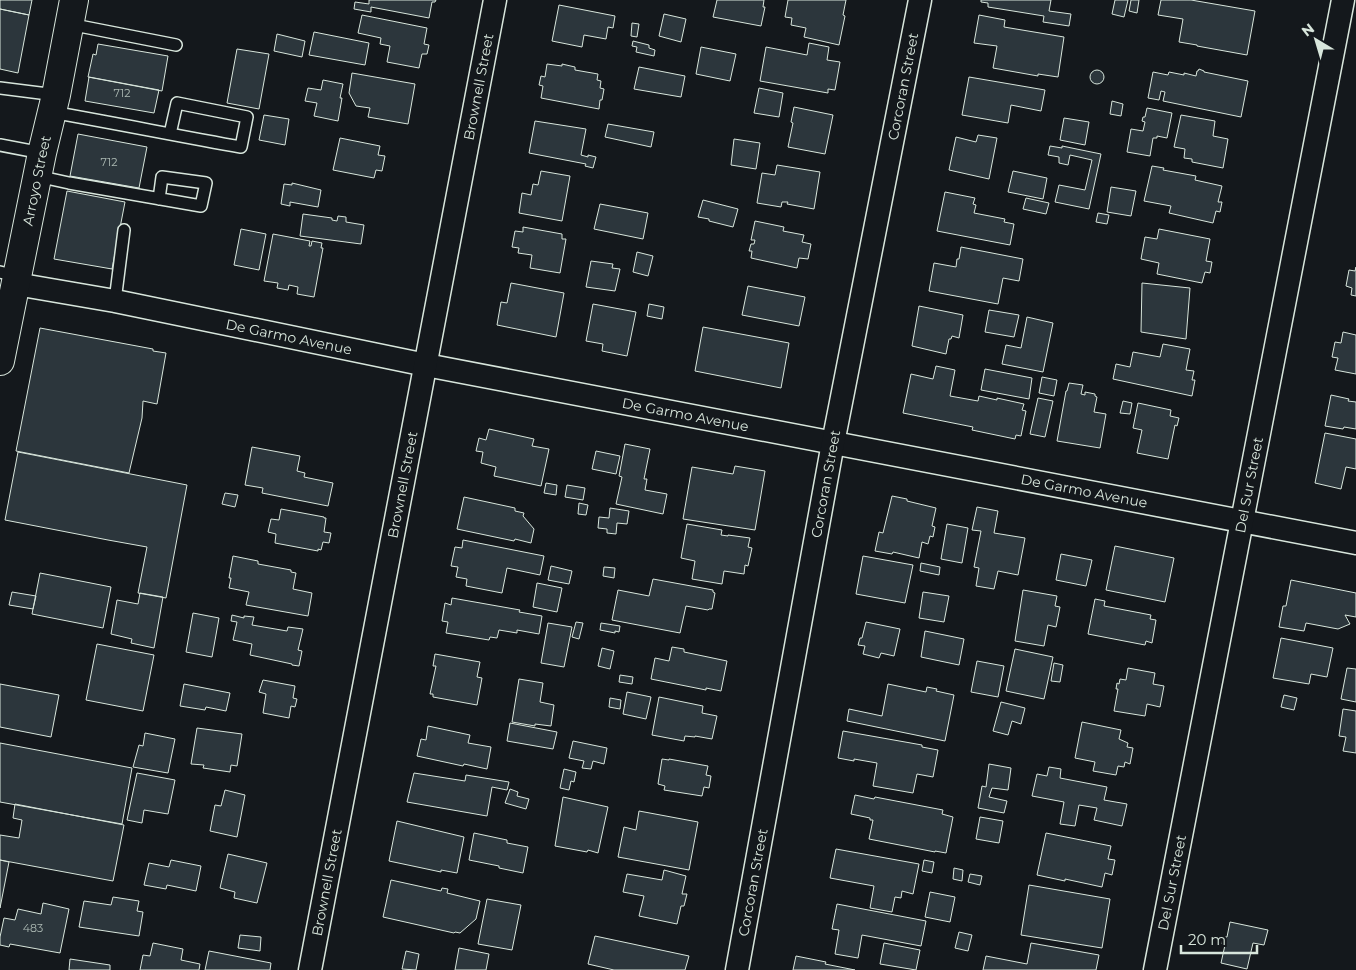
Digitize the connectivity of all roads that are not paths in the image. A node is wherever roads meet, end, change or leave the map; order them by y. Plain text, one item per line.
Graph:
1 (495, 0) edge
2 (920, 0) edge
3 (1343, 0) edge
4 (72, 12) edge
5 (176, 45) dead end
6 (0, 88) edge
7 (54, 103) junction
8 (170, 134) junction
9 (0, 146) edge
10 (40, 164) junction
11 (159, 199) dead end
12 (124, 230) dead end
13 (11, 277) edge
14 (115, 301) junction
15 (0, 361) edge
16 (426, 365) junction
17 (834, 443) junction
18 (1241, 521) junction
19 (1356, 543) edge
20 (310, 970) edge
21 (737, 970) edge
22 (1155, 970) edge

1 - 16 street, Brownell Street
2 - 17 street, Corcoran Street
3 - 18 street, Del Sur Street
4 - 5 lane
4 - 7 street, Arroyo Street
6 - 7 lane
7 - 8 lane
7 - 10 street, Arroyo Street
8 - 8 lane
9 - 10 lane
10 - 11 lane
10 - 13 street, Arroyo Street
12 - 14 lane
13 - 14 street, De Garmo Avenue
13 - 15 street, Arroyo Street
14 - 16 street, De Garmo Avenue
16 - 17 street, De Garmo Avenue
16 - 20 street, Brownell Street
17 - 18 street, De Garmo Avenue
17 - 21 street, Corcoran Street
18 - 19 street, De Garmo Avenue
18 - 22 street, Del Sur Street

